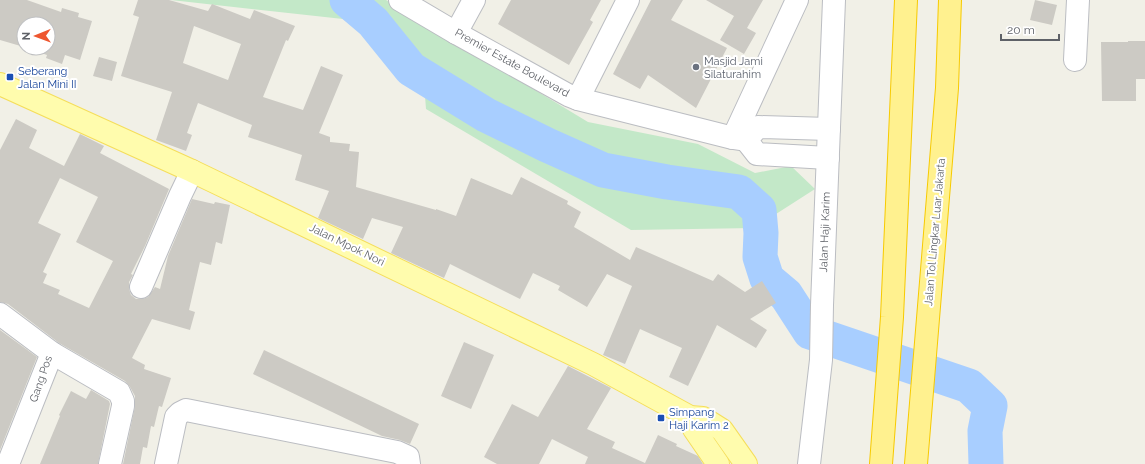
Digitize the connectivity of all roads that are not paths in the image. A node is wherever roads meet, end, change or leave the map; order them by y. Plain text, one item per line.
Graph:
1 (400, 0) edge
2 (474, 0) edge
3 (628, 0) edge
4 (797, 0) edge
5 (834, 0) edge
6 (893, 0) edge
7 (906, 0) edge
8 (950, 0) edge
9 (960, 0) edge
10 (1078, 0) edge
11 (456, 33) junction
12 (1074, 60) dead end
13 (1, 86) edge
14 (946, 88) junction
15 (578, 99) junction
16 (829, 129) junction
17 (740, 139) junction
18 (900, 153) junction
19 (828, 158) junction
20 (192, 170) junction
21 (141, 287) dead end
22 (0, 314) edge
23 (52, 352) junction
24 (690, 417) junction
25 (722, 430) junction
26 (8, 464) edge
27 (110, 464) edge
28 (166, 464) edge
29 (409, 464) edge
30 (718, 464) edge
31 (746, 464) edge
32 (762, 464) edge
33 (809, 464) edge
34 (881, 464) edge
35 (916, 464) edge

1 - 11 street, Premier Estate Boulevard
2 - 11 street
3 - 15 street
4 - 17 street
5 - 16 street, Jalan Haji Karim
6 - 18 highway
7 - 18 highway
8 - 14 highway, Jalan Tol Lingkar Luar Jakarta
9 - 14 highway
10 - 12 street
11 - 15 street, Premier Estate Boulevard
13 - 20 main road, Jalan Mpok Nori
14 - 35 highway, Jalan Tol Lingkar Luar Jakarta
15 - 17 street, Premier Estate Boulevard
16 - 17 street
16 - 19 street, Jalan Haji Karim
17 - 19 street
18 - 34 highway
19 - 33 street, Jalan Haji Karim
20 - 21 street
20 - 24 main road, Jalan Mpok Nori
22 - 23 street, Gang Pos
23 - 26 street, Gang Pos
23 - 27 street
24 - 25 main road, Jalan Mpok Nori
24 - 30 main road
25 - 31 main road, Jalan Mpok Nori
25 - 32 main road
28 - 29 street

